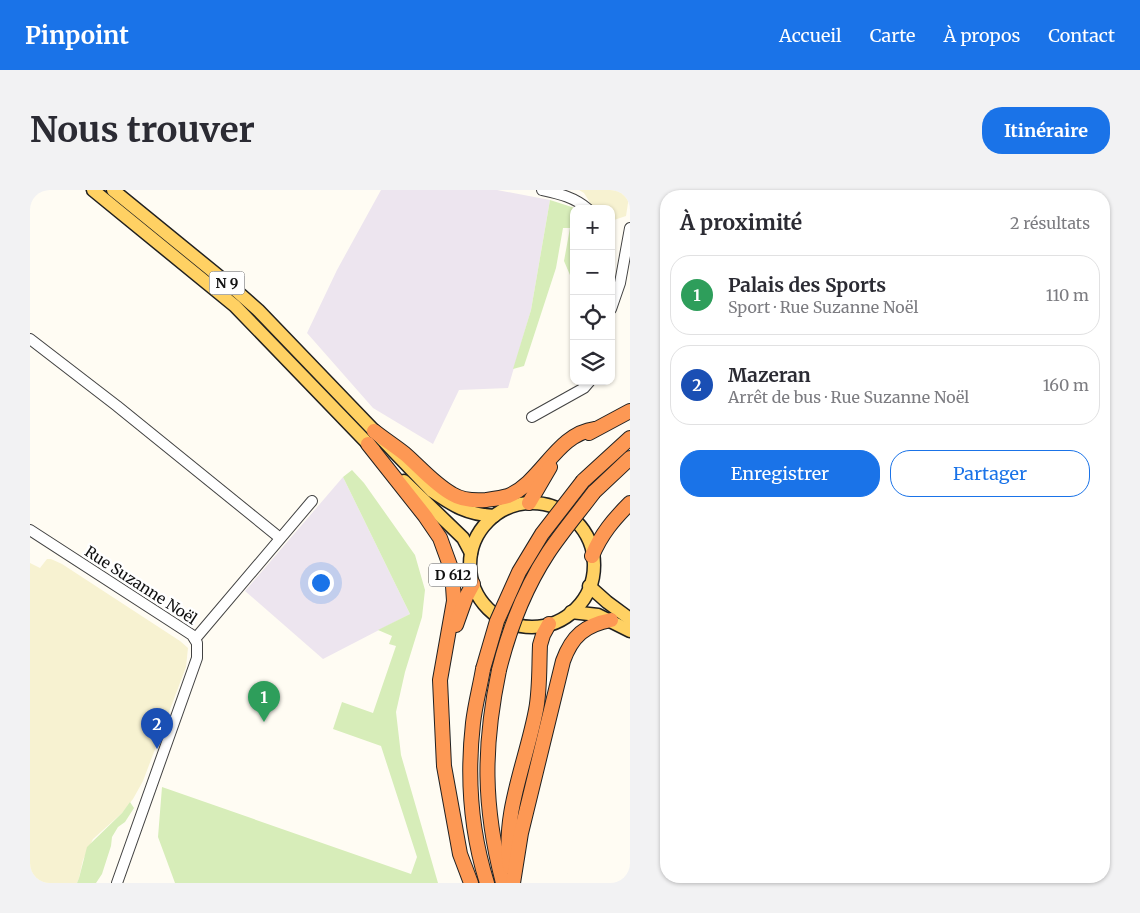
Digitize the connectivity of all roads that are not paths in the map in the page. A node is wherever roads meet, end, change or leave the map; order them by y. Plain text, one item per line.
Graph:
1 (93, 190) edge
2 (113, 190) edge
3 (542, 190) edge
4 (584, 205) edge
5 (630, 228) edge
6 (615, 297) edge
7 (30, 339) edge
8 (587, 385) edge
9 (630, 411) edge
10 (532, 417) dead end
11 (595, 429) junction
12 (371, 438) junction
13 (630, 438) edge
14 (630, 458) edge
15 (312, 501) dead end
16 (630, 503) edge
17 (529, 504) junction
18 (494, 516) junction
19 (30, 530) edge
20 (280, 538) junction
21 (471, 554) junction
22 (592, 556) junction
23 (473, 584) junction
24 (590, 586) junction
25 (571, 612) junction
26 (630, 619) edge
27 (611, 620) junction
28 (549, 624) junction
29 (630, 631) edge
30 (195, 639) junction
31 (443, 732) junction
32 (116, 883) edge
33 (471, 883) edge
34 (487, 883) edge
35 (503, 883) edge
36 (513, 883) edge

1 - 12 main road, N 9
2 - 12 main road, N 9
3 - 4 street
5 - 6 street
7 - 20 street
8 - 10 street
9 - 11 highway
11 - 12 highway
11 - 17 highway
12 - 18 main road, N 9
12 - 21 main road, N 9
12 - 31 highway, D 612
13 - 34 highway, bridge
14 - 35 highway, bridge
15 - 20 street
16 - 22 highway
17 - 18 main road
17 - 22 main road
18 - 21 main road
19 - 30 street, Rue Suzanne Noël
20 - 30 street
21 - 23 main road
22 - 24 main road
23 - 28 main road
23 - 31 highway
24 - 25 main road
24 - 26 main road
25 - 27 main road
25 - 28 main road
27 - 29 main road
27 - 36 highway
28 - 36 highway
30 - 32 street, Rue Suzanne Noël
31 - 33 highway, D 612

